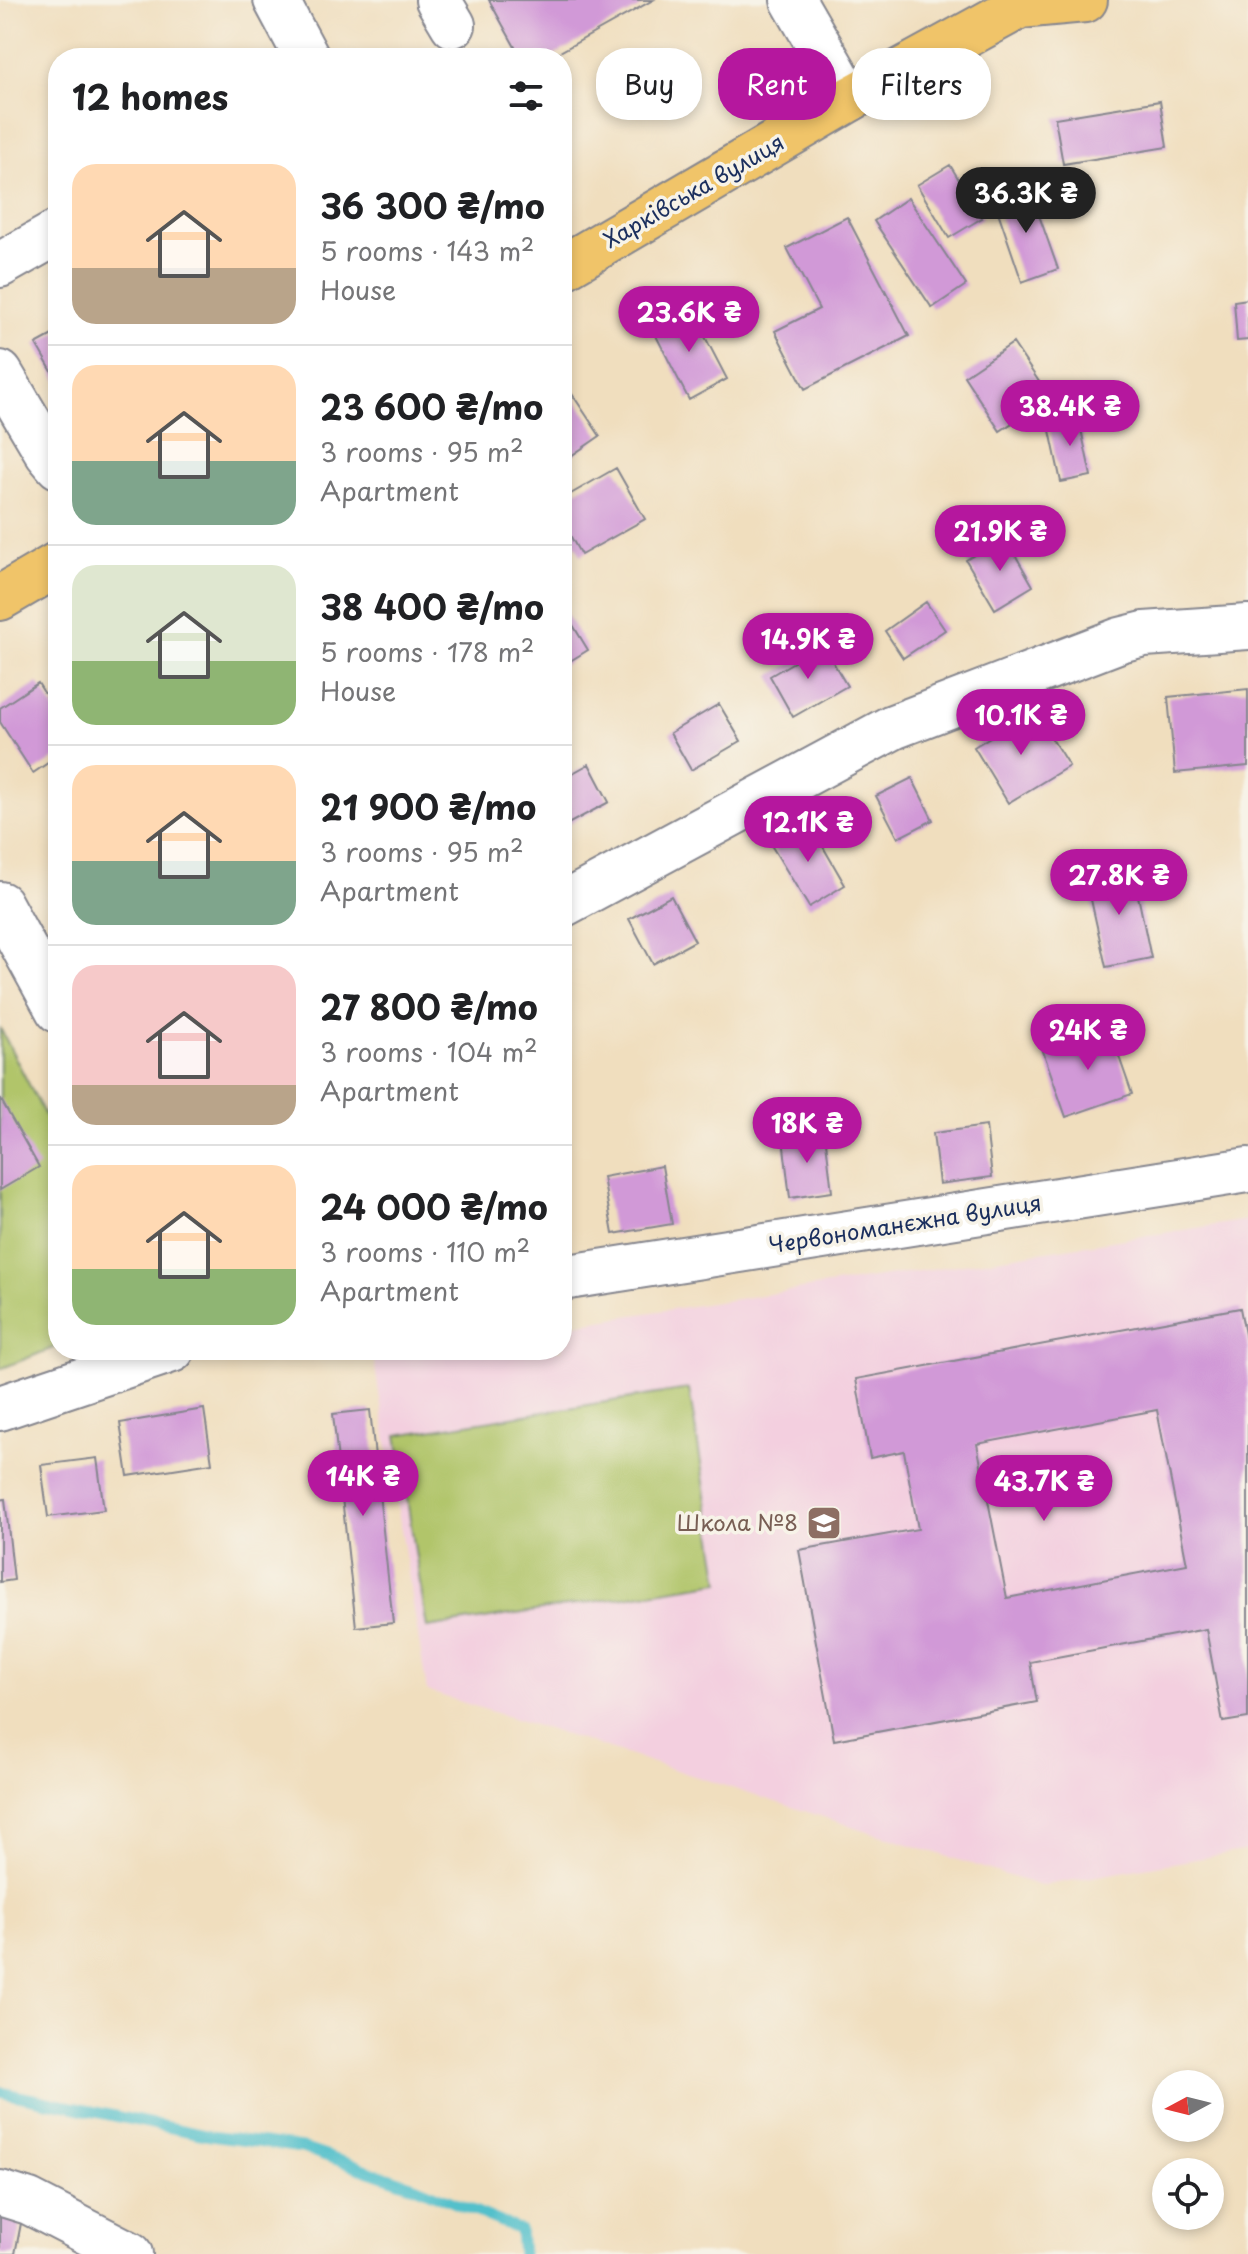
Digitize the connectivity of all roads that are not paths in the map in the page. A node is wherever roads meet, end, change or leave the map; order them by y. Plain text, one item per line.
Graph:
1 (276, 0) edge
2 (793, 0) edge
3 (1085, 0) edge
4 (1020, 3) edge
5 (302, 48) edge
6 (850, 99) junction
7 (48, 238) edge
8 (572, 262) edge
9 (0, 265) edge
10 (0, 373) edge
11 (48, 454) edge
12 (48, 570) edge
13 (0, 598) edge
14 (1248, 627) edge
15 (572, 900) edge
16 (0, 904) edge
17 (48, 992) edge
18 (1248, 1170) edge
19 (572, 1276) edge
20 (142, 1360) edge
21 (0, 1408) edge
22 (0, 2193) edge
23 (130, 2254) edge

1 - 5 street
2 - 6 street
3 - 4 main road, Харківська вулиця
4 - 6 main road, Харківська вулиця
6 - 8 main road, Харківська вулиця
7 - 9 street
10 - 11 street
12 - 13 main road
14 - 15 street
16 - 17 street
18 - 19 street, Червономанєжна вулиця
20 - 21 street
22 - 23 street

